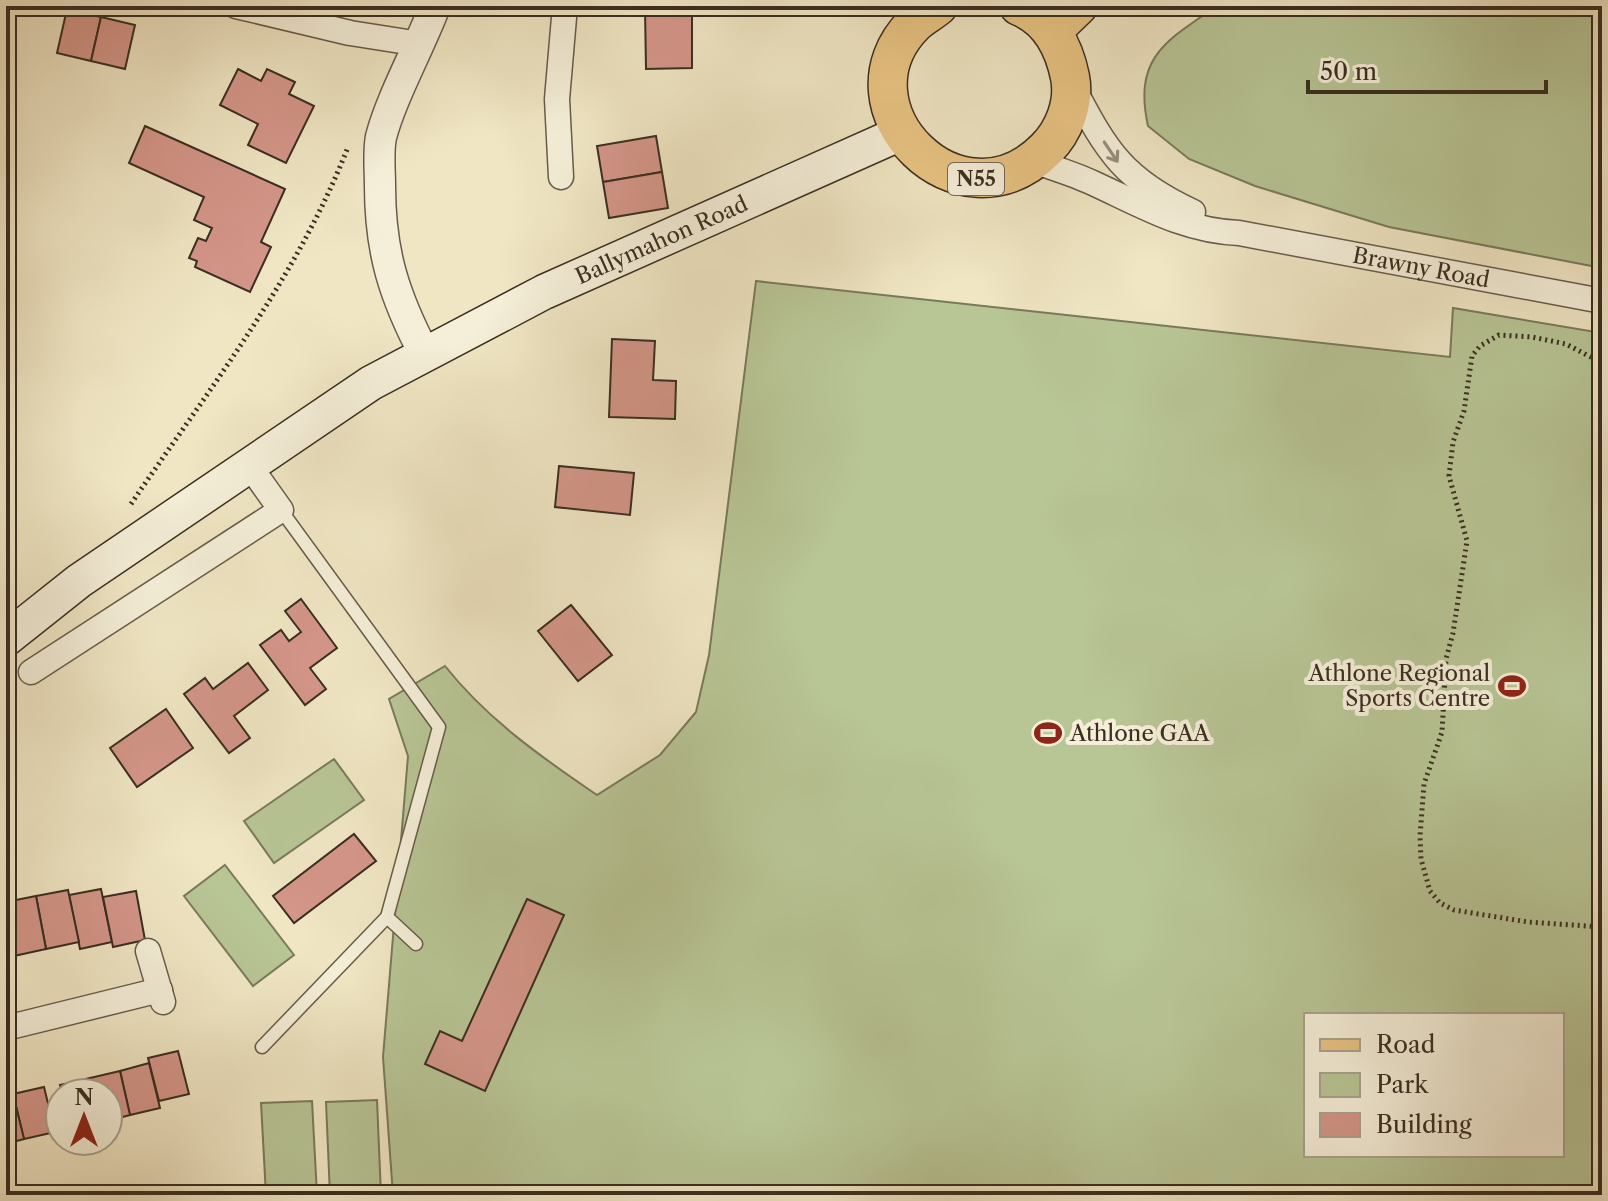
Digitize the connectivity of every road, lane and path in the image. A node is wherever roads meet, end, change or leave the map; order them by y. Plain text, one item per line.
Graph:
1 (236, 6) edge
2 (435, 6) edge
3 (565, 6) edge
4 (1019, 6) edge
5 (914, 12) edge
6 (1065, 18) edge
7 (420, 44) junction
8 (1072, 85) junction
9 (901, 133) junction
10 (352, 135) dead end
11 (1034, 161) junction
12 (561, 177) dead end
13 (1239, 233) junction
14 (1602, 301) edge
15 (425, 355) junction
16 (1602, 363) edge
17 (249, 465) junction
18 (130, 505) dead end
19 (281, 510) junction
20 (6, 639) edge
21 (31, 672) dead end
22 (387, 917) junction
23 (1602, 927) edge
24 (416, 944) dead end
25 (148, 951) dead end
26 (6, 1028) edge
27 (262, 1047) dead end

1 - 7 street
2 - 7 street
3 - 12 street
4 - 6 main road, N55
5 - 9 main road, N55
6 - 8 main road, N55
7 - 15 street
8 - 11 main road, N55
8 -> 13 street, Brawny Road
9 - 11 main road, N55
9 - 15 main road, Ballymahon Road
10 - 18 path
11 - 13 street, Brawny Road
13 - 14 street, Brawny Road
15 - 17 main road, Ballymahon Road
16 - 23 path
17 - 19 street
17 - 20 main road, Ballymahon Road
19 - 21 street
19 - 22 lane
22 - 24 lane
22 - 27 lane
25 - 26 street

